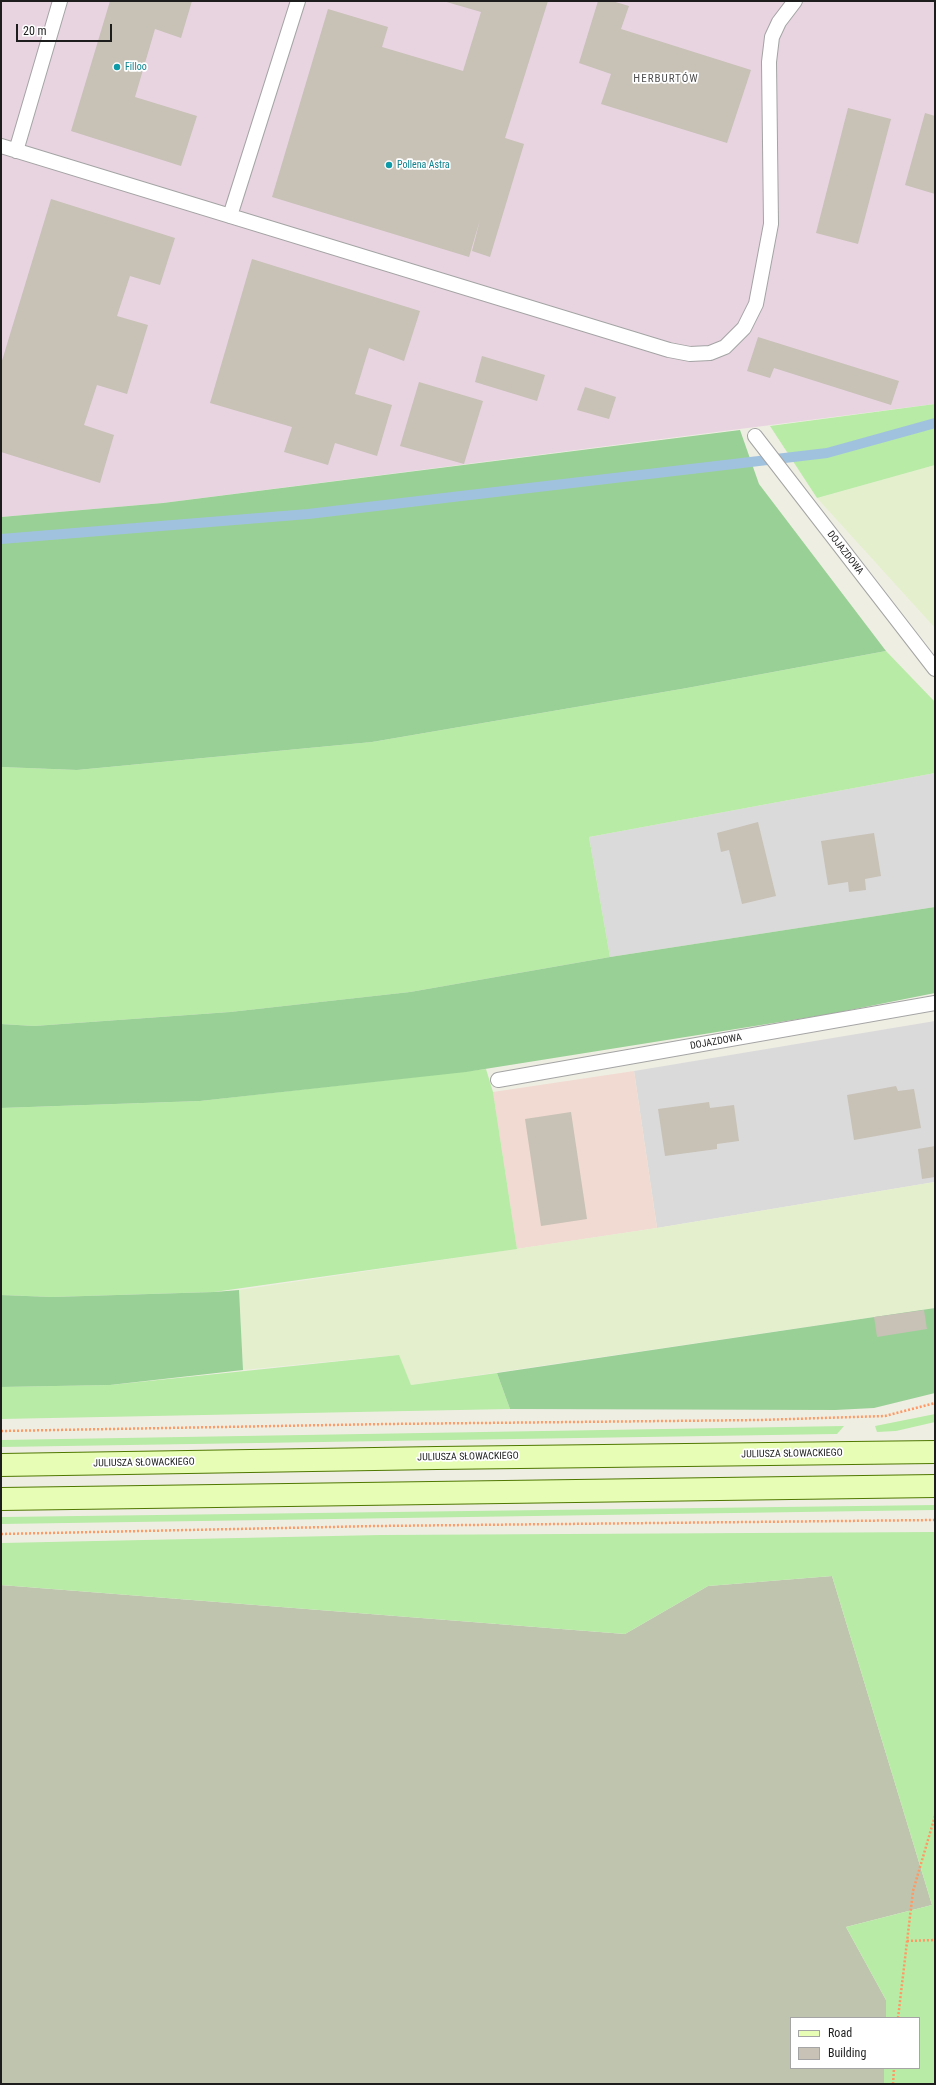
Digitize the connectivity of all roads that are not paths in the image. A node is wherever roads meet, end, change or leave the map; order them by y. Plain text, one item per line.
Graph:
1 (60, 1) edge
2 (298, 1) edge
3 (795, 1) edge
4 (1, 146) edge
5 (16, 151) junction
6 (230, 216) junction
7 (755, 436) dead end
8 (935, 669) edge
9 (935, 1003) edge
10 (498, 1080) dead end
11 (935, 1452) edge
12 (1, 1465) edge
13 (935, 1486) edge
14 (1, 1499) edge

1 - 5 lane
2 - 6 lane
3 - 6 lane
4 - 5 lane
5 - 6 lane
7 - 8 lane, DOJAZDOWA
9 - 10 lane, DOJAZDOWA
11 - 12 main road, JULIUSZA SŁOWACKIEGO
13 - 14 main road

